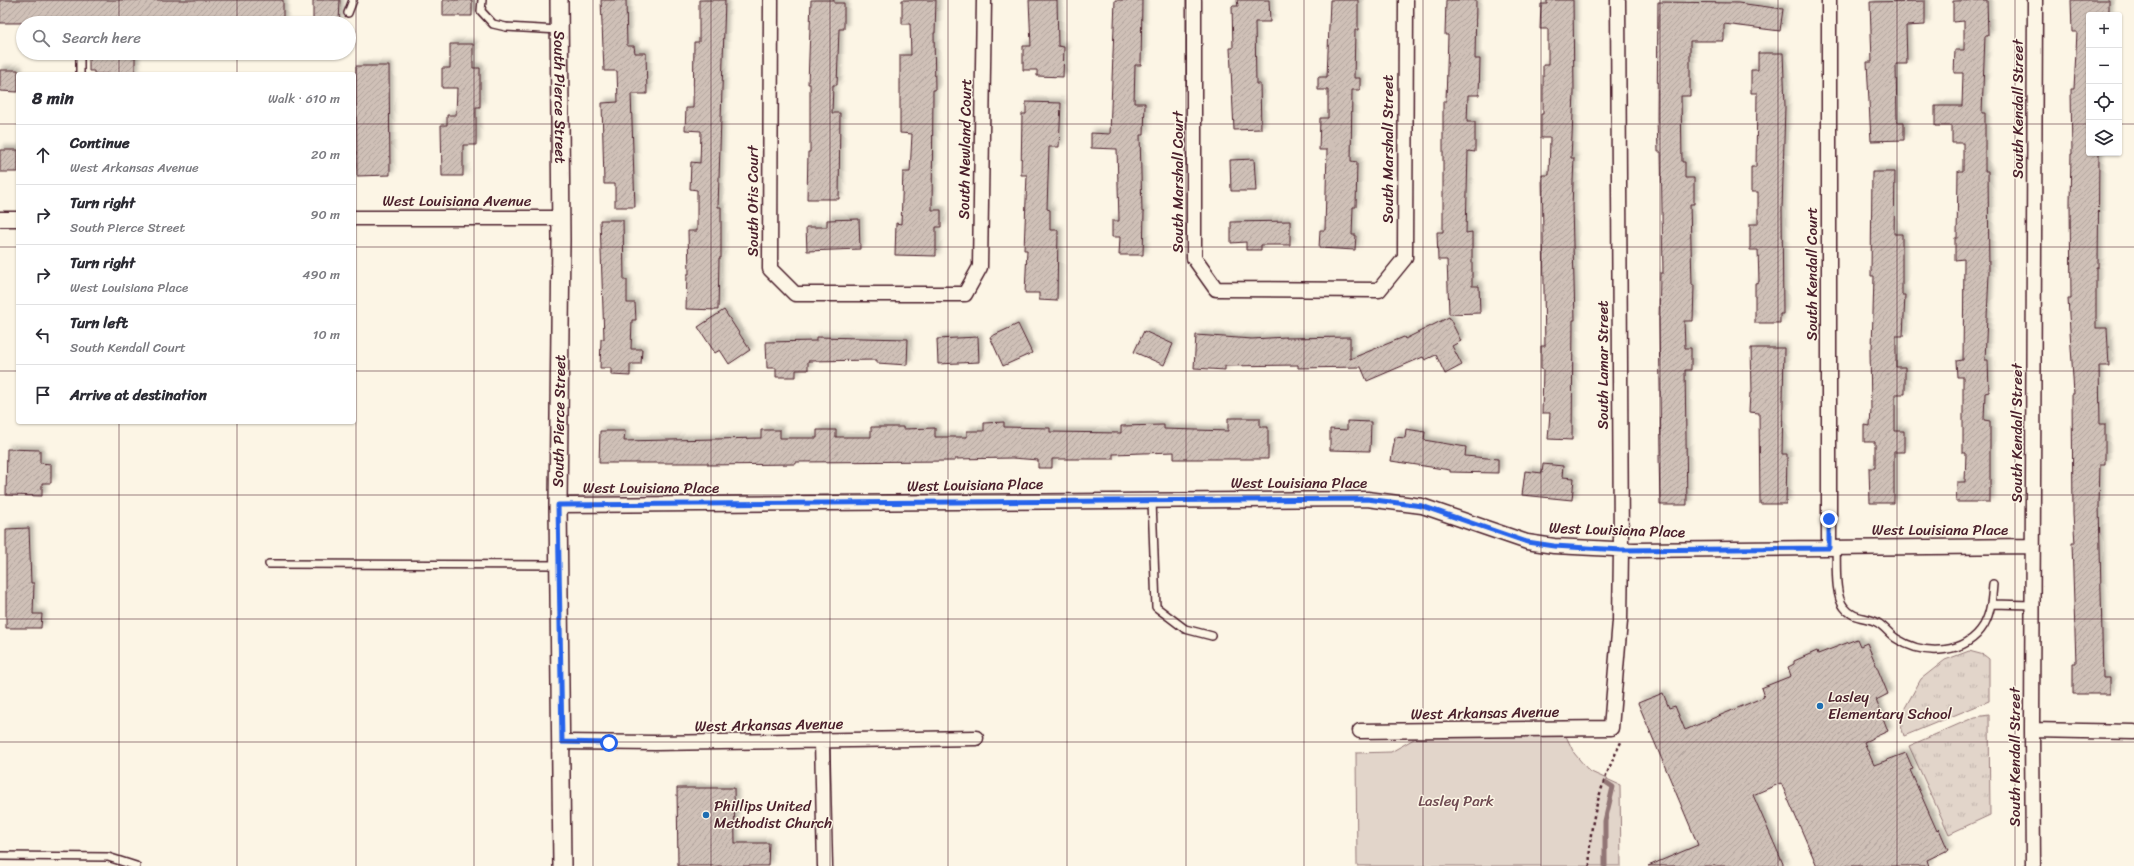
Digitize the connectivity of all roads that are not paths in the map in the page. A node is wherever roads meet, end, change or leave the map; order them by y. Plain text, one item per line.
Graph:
1 (353, 0) edge
2 (482, 0) edge
3 (558, 0) edge
4 (771, 0) edge
5 (984, 0) edge
6 (1194, 0) edge
7 (1406, 0) edge
8 (1618, 0) edge
9 (1829, 0) edge
10 (2035, 0) edge
11 (348, 13) dead end
12 (559, 30) junction
13 (80, 60) edge
14 (80, 72) edge
15 (356, 218) edge
16 (561, 218) junction
17 (0, 219) edge
18 (16, 219) edge
19 (1379, 290) joint
20 (965, 294) joint
21 (1152, 501) junction
22 (558, 505) junction
23 (2033, 546) junction
24 (1833, 547) junction
25 (1621, 550) junction
26 (269, 564) dead end
27 (559, 565) junction
28 (1993, 584) dead end
29 (1992, 604) junction
30 (2033, 605) junction
31 (1212, 636) dead end
32 (1611, 728) joint
33 (2032, 730) junction
34 (1360, 731) dead end
35 (2134, 732) edge
36 (976, 738) dead end
37 (562, 742) junction
38 (822, 742) junction
39 (0, 856) edge
40 (136, 866) edge
41 (562, 866) edge
42 (825, 866) edge
43 (2033, 866) edge

1 - 11 lane
2 - 12 lane
3 - 12 street, South Pierce Street
4 - 20 street, South Otis Court
5 - 20 street, South Newland Court
6 - 19 street, South Marshall Court
7 - 19 street, South Marshall Street
8 - 25 street, South Lamar Street
9 - 24 street, South Kendall Court
10 - 23 street, South Kendall Street
12 - 16 street, South Pierce Street
13 - 14 lane
15 - 16 street, West Louisiana Avenue
16 - 22 street, South Pierce Street
17 - 18 street
21 - 22 street, West Louisiana Place
21 - 25 street, West Louisiana Place
21 - 31 lane
22 - 27 street, South Pierce Street
23 - 24 street, West Louisiana Place
23 - 30 street, South Kendall Street
24 - 25 street, West Louisiana Place
24 - 29 lane
25 - 32 street, South Lamar Street
26 - 27 lane
27 - 37 street, South Pierce Street
28 - 29 lane
29 - 30 lane
30 - 33 street, South Kendall Street
32 - 34 street, West Arkansas Avenue
33 - 35 street
33 - 43 street, South Kendall Street
36 - 38 street, West Arkansas Avenue
37 - 38 street, West Arkansas Avenue
37 - 41 street, South Pierce Street
38 - 42 street
39 - 40 lane

